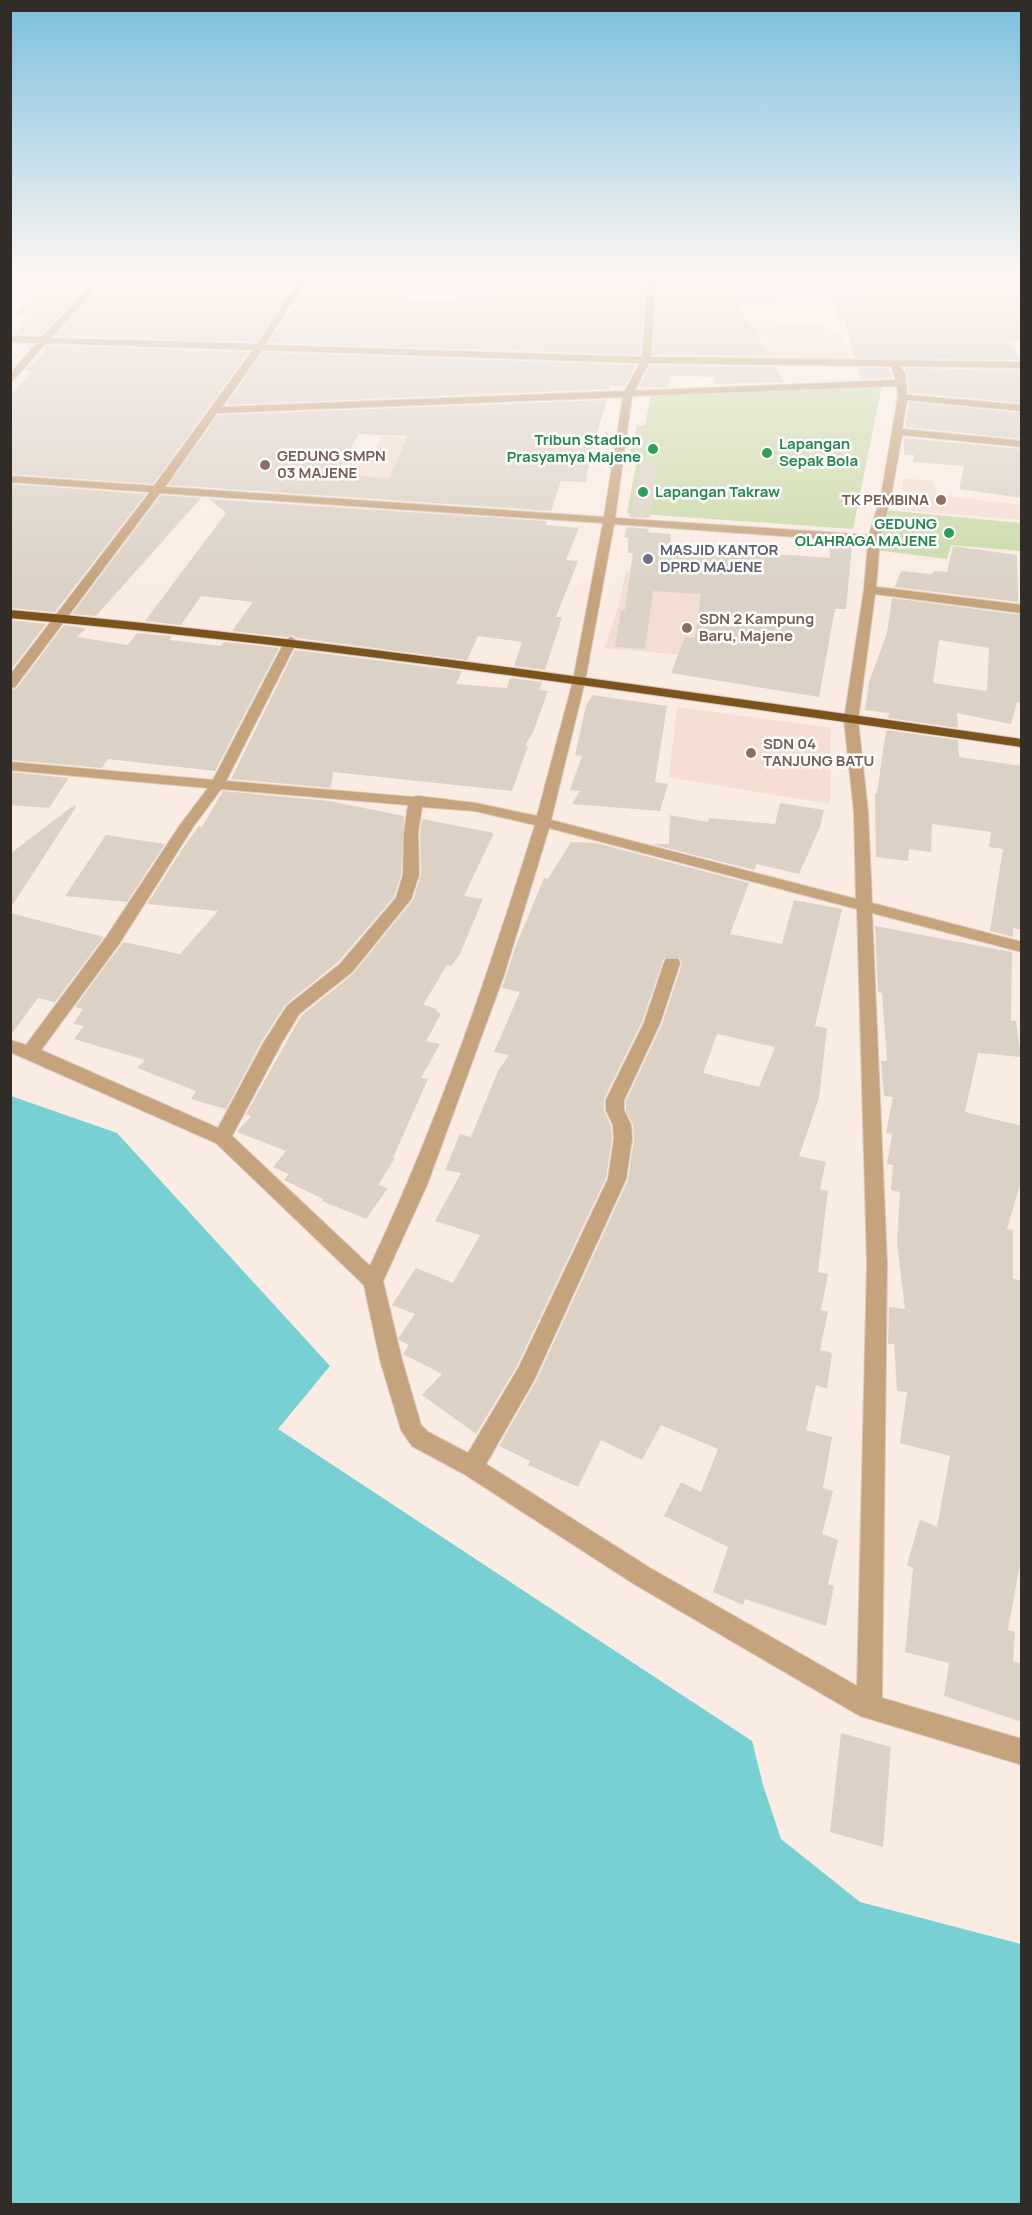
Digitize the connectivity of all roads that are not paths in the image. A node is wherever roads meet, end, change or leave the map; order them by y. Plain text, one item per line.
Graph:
1 (237, 378) edge
2 (636, 378) edge
3 (900, 378) edge
4 (902, 383) junction
5 (628, 394) junction
6 (903, 397) junction
7 (1022, 408) edge
8 (214, 410) junction
9 (896, 431) junction
10 (1022, 444) edge
11 (10, 479) edge
12 (155, 491) junction
13 (609, 521) junction
14 (874, 539) junction
15 (870, 590) junction
16 (1022, 609) edge
17 (10, 614) edge
18 (62, 618) junction
19 (291, 641) junction
20 (579, 681) junction
21 (10, 684) edge
22 (851, 720) junction
23 (1022, 743) edge
24 (10, 766) edge
25 (218, 784) junction
26 (418, 800) junction
27 (543, 822) junction
28 (864, 905) junction
29 (1022, 947) edge
30 (672, 963) dead end
31 (20, 1049) edge
32 (222, 1138) junction
33 (373, 1281) junction
34 (472, 1467) junction
35 (868, 1707) junction
36 (1022, 1752) edge

1 - 8 street
2 - 5 street
3 - 4 street
4 - 5 street
4 - 6 street
5 - 8 street
5 - 13 street
6 - 7 street
6 - 9 street
8 - 12 street
9 - 10 street
9 - 14 street
11 - 12 street
12 - 13 street
12 - 18 street
13 - 14 street
13 - 20 street
14 - 15 street
15 - 16 street
15 - 22 street
17 - 18 highway
18 - 19 highway
18 - 21 street
19 - 20 highway
19 - 25 street
20 - 22 highway
20 - 27 street
22 - 23 highway
22 - 28 street
24 - 25 street
25 - 26 street
25 - 31 street
26 - 27 street
26 - 32 street
27 - 28 street
27 - 33 street
28 - 29 street
28 - 35 street
30 - 34 street
31 - 32 street
32 - 33 street
33 - 34 street
34 - 35 street
35 - 36 street

